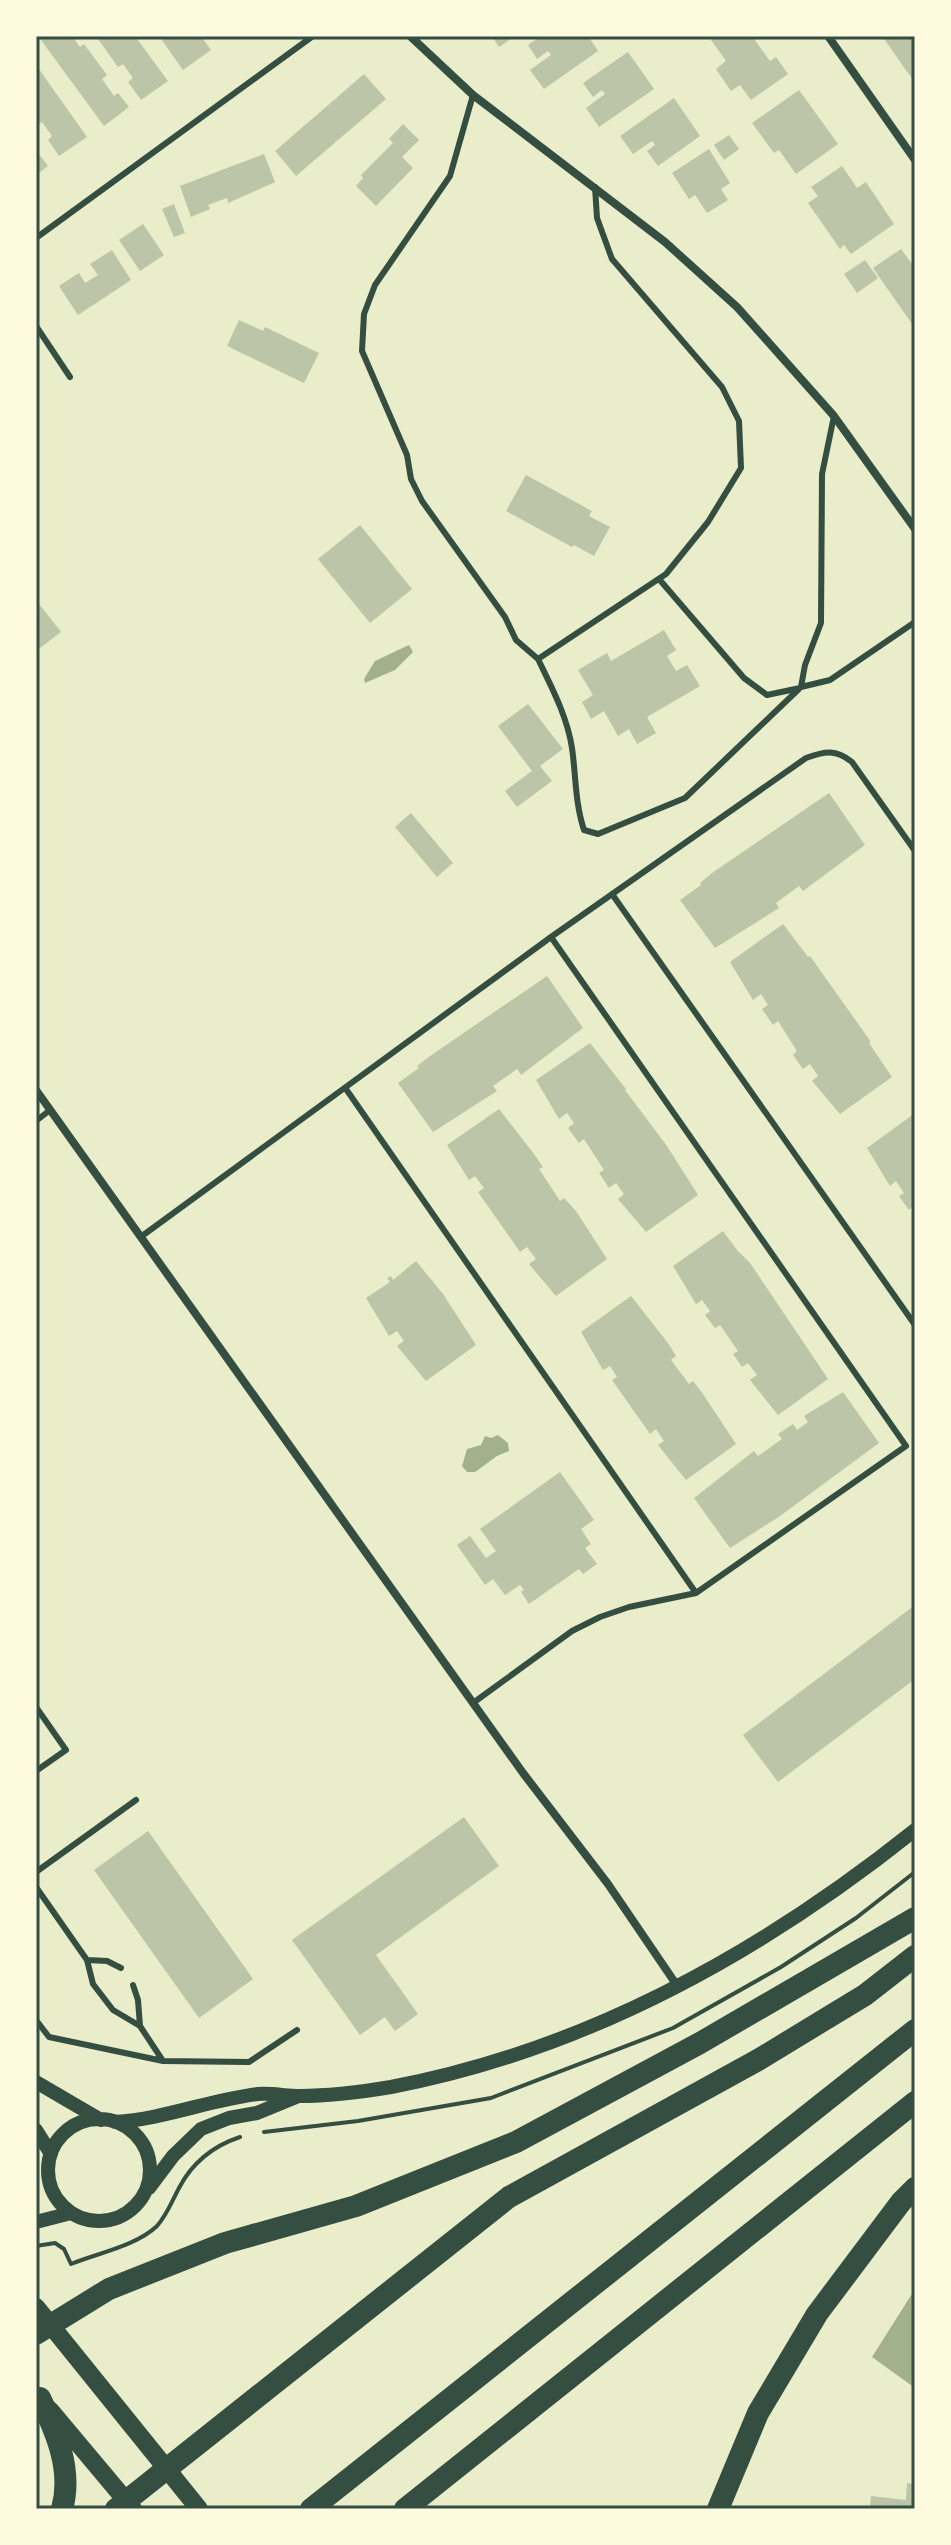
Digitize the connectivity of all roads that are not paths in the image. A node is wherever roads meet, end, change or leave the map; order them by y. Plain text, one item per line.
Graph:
1 (313, 36) edge
2 (410, 36) edge
3 (828, 36) edge
4 (473, 95) junction
5 (915, 160) edge
6 (595, 187) junction
7 (36, 238) edge
8 (36, 326) edge
9 (70, 377) dead end
10 (834, 416) junction
11 (915, 529) edge
12 (659, 579) junction
13 (915, 622) edge
14 (538, 659) junction
15 (801, 687) junction
16 (915, 851) edge
17 (612, 894) junction
18 (551, 937) junction
19 (346, 1089) junction
20 (36, 1090) edge
21 (50, 1110) junction
22 (36, 1121) edge
23 (142, 1236) junction
24 (915, 1325) edge
25 (915, 1440) edge
26 (906, 1446) junction
27 (696, 1593) junction
28 (473, 1703) junction
29 (36, 1707) edge
30 (36, 1771) edge
31 (136, 1800) dead end
32 (915, 1830) edge
33 (36, 1872) edge
34 (36, 1887) edge
35 (915, 1918) edge
36 (915, 1956) edge
37 (87, 1960) junction
38 (121, 1968) dead end
39 (133, 1985) dead end
40 (679, 1987) junction
41 (36, 2020) edge
42 (140, 2026) junction
43 (297, 2030) dead end
44 (915, 2030) edge
45 (163, 2061) junction
46 (36, 2082) edge
47 (298, 2096) junction
48 (915, 2102) edge
49 (108, 2121) junction
50 (36, 2130) edge
51 (50, 2160) junction
52 (36, 2179) edge
53 (915, 2188) edge
54 (142, 2198) junction
55 (71, 2213) junction
56 (36, 2222) edge
57 (36, 2307) edge
58 (36, 2334) edge
59 (38, 2395) edge
60 (169, 2468) junction
61 (194, 2502) edge
62 (126, 2506) edge
63 (62, 2509) edge
64 (311, 2509) edge
65 (405, 2509) edge
66 (718, 2509) edge

1 - 7 lane
2 - 4 street
3 - 5 street
4 - 6 street
4 - 14 lane
6 - 10 street
6 - 12 lane
8 - 9 lane
10 - 11 street
10 - 15 lane
12 - 14 lane
12 - 15 lane
13 - 15 lane
14 - 15 lane
16 - 17 lane
17 - 18 lane
17 - 24 lane
18 - 19 lane
18 - 26 lane
19 - 23 lane
19 - 27 lane
20 - 21 street
21 - 22 lane
21 - 23 street
23 - 28 street
25 - 26 lane
26 - 27 lane
27 - 28 lane
28 - 40 street
29 - 30 lane
31 - 33 lane
32 - 40 street
34 - 37 lane
35 - 58 highway
36 - 60 highway
37 - 38 lane
37 - 42 lane
39 - 42 lane
40 - 47 street
41 - 45 lane
42 - 45 lane
43 - 45 lane
44 - 64 highway
46 - 49 street
47 - 49 street
47 - 54 street
48 - 65 highway
49 - 51 street
49 - 54 street
50 - 51 street
51 - 52 street
51 - 55 street
53 - 66 highway
54 - 55 street
55 - 56 street
57 - 60 main road
59 - 62 main road
59 - 63 highway
60 - 61 main road
60 - 62 highway

